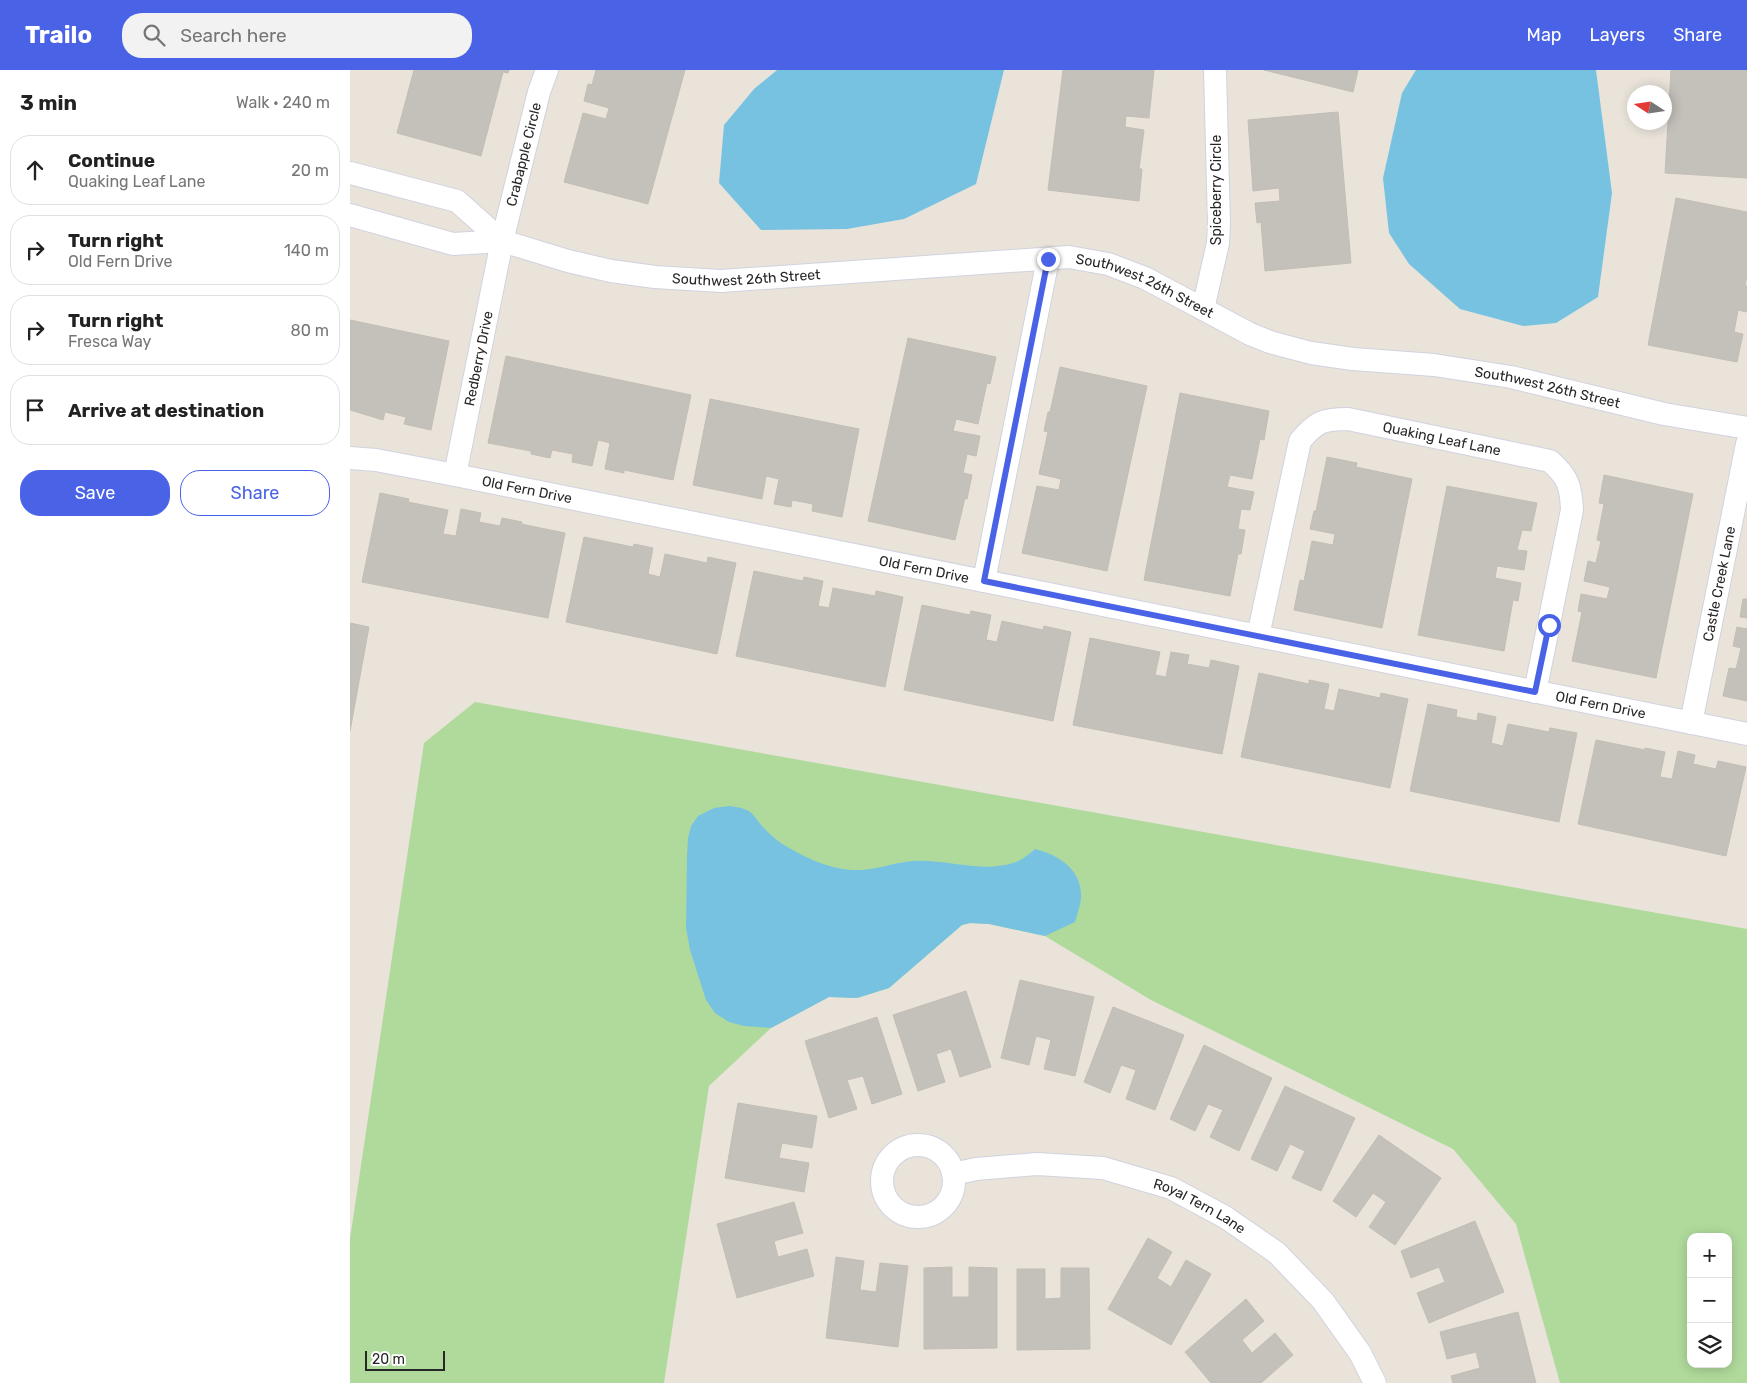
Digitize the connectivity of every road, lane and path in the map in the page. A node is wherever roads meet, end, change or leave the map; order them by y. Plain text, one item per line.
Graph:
1 (548, 70) edge
2 (1215, 70) edge
3 (350, 173) edge
4 (350, 215) edge
5 (502, 241) junction
6 (1048, 259) junction
7 (1203, 309) junction
8 (1747, 428) edge
9 (1747, 444) edge
10 (350, 458) edge
11 (455, 475) junction
12 (984, 581) junction
13 (1258, 636) junction
14 (1535, 692) junction
15 (1691, 723) junction
16 (1747, 734) edge
17 (954, 1174) dead end
18 (1375, 1383) edge

1 - 5 street, Crabapple Circle
2 - 7 street, Spiceberry Circle
3 - 5 street, Southwest 26th Street
4 - 5 street, Southwest 26th Street
5 - 6 street, Southwest 26th Street
5 - 11 street, Redberry Drive
6 - 7 street, Southwest 26th Street
6 - 12 street
7 - 8 street, Southwest 26th Street
9 - 15 street, Castle Creek Lane
10 - 11 street, Old Fern Drive
11 - 12 street, Old Fern Drive
12 - 13 street, Old Fern Drive
13 - 14 street, Old Fern Drive
13 - 14 street, Quaking Leaf Lane
14 - 15 street, Old Fern Drive
15 - 16 street, Old Fern Drive
17 - 18 street, Royal Tern Lane

